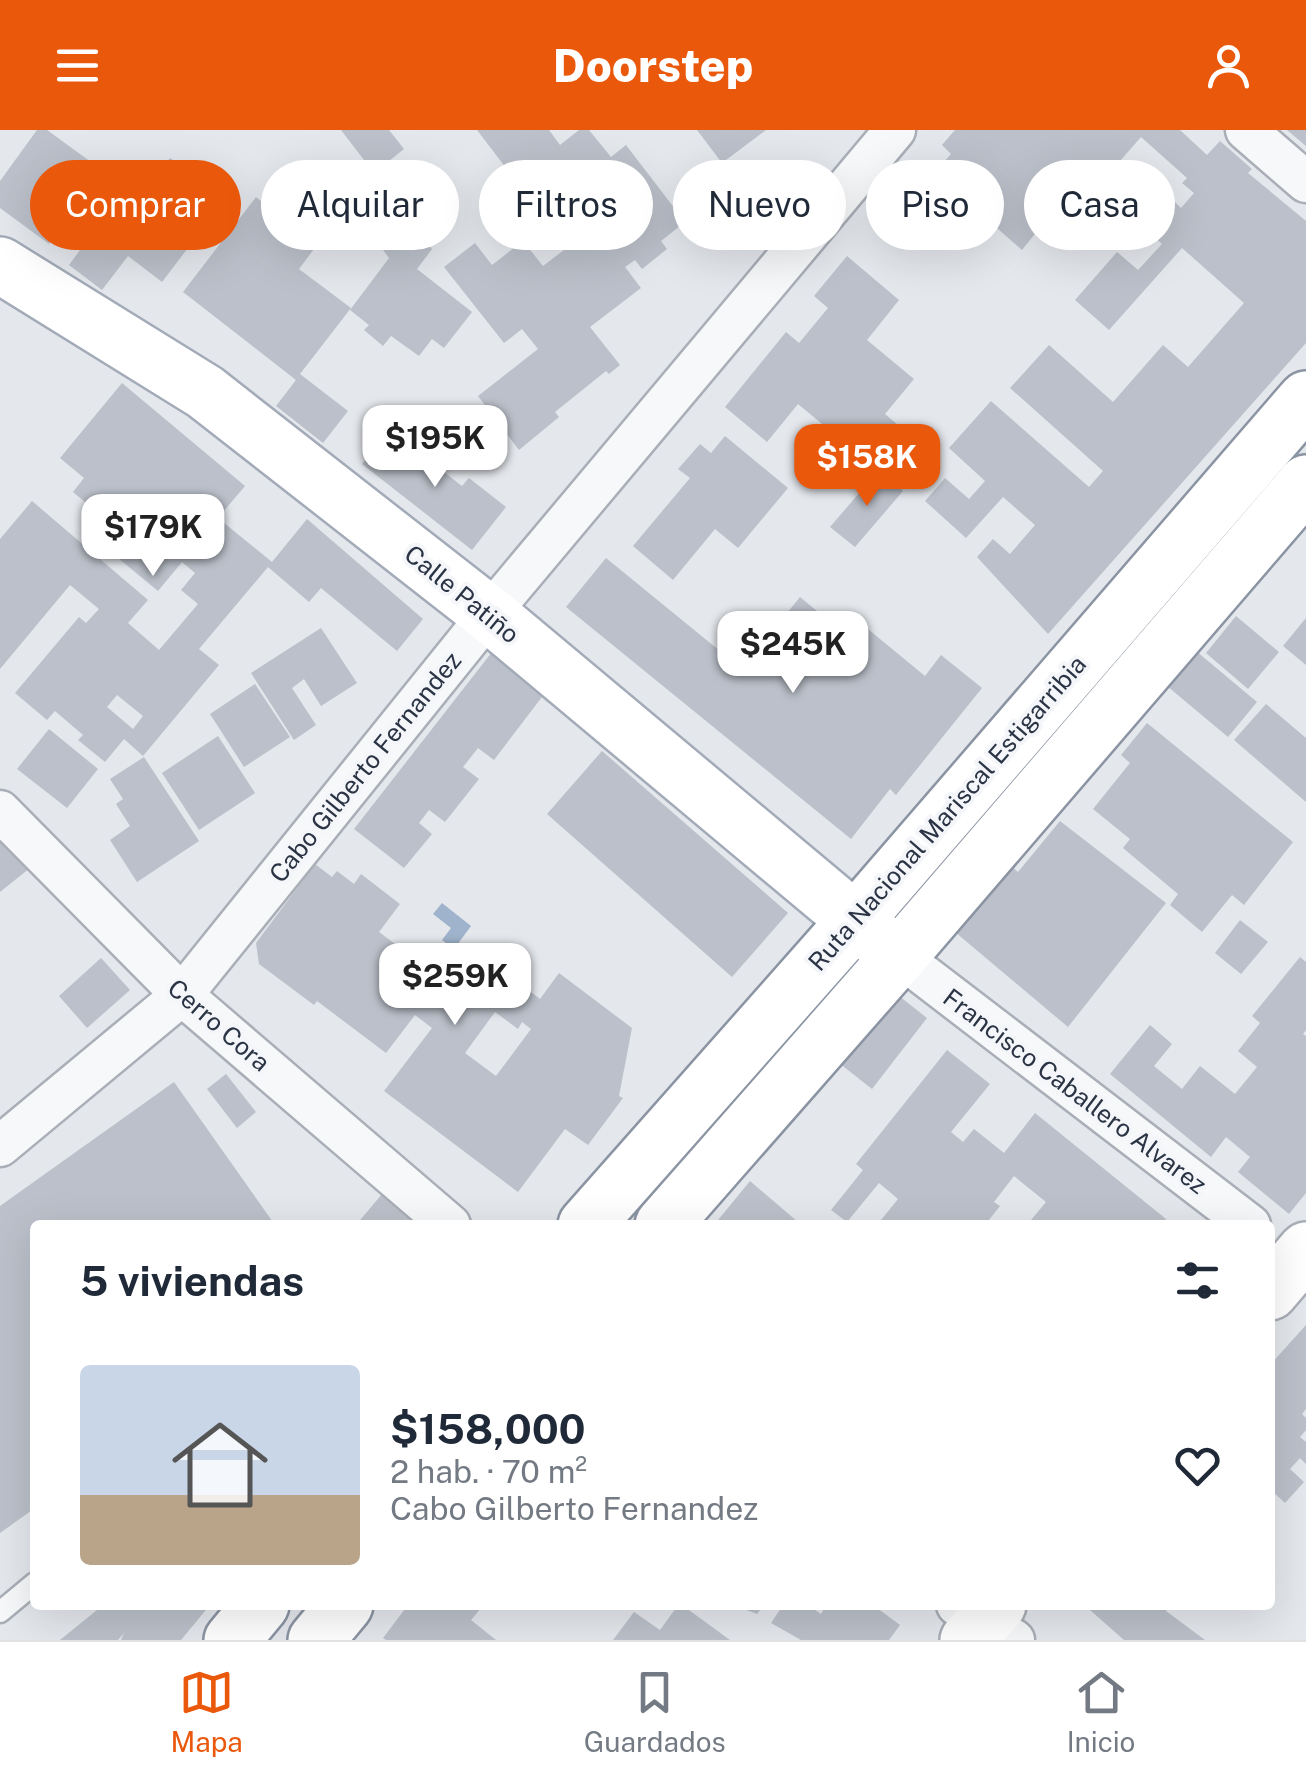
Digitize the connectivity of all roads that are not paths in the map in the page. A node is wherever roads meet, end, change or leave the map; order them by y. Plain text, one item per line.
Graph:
1 (895, 130) edge
2 (1246, 130) edge
3 (1306, 182) edge
4 (0, 264) edge
5 (1306, 399) edge
6 (1306, 483) edge
7 (489, 614) junction
8 (0, 811) edge
9 (854, 922) junction
10 (900, 956) junction
11 (182, 996) junction
12 (0, 1146) edge
13 (444, 1220) edge
14 (590, 1220) edge
15 (667, 1220) edge
16 (1243, 1220) edge
17 (30, 1587) edge
18 (258, 1610) edge
19 (341, 1610) edge
20 (0, 1612) edge
21 (232, 1640) edge
22 (316, 1640) edge

1 - 7 street, Cabo Gilberto Fernandez
2 - 3 street
4 - 7 main road, Calle Patiño
5 - 9 main road, Ruta Nacional Mariscal Estigarribia
6 - 10 main road
7 - 9 main road, Calle Patiño
7 - 11 street, Cabo Gilberto Fernandez
8 - 11 street, Cerro Cora
9 - 10 main road, Calle Patiño
9 - 14 main road, Ruta Nacional Mariscal Estigarribia
10 - 15 main road
10 - 16 street, Francisco Caballero Alvarez
11 - 12 street, Cabo Gilberto Fernandez
11 - 13 street, Cerro Cora
17 - 20 lane
18 - 21 main road
19 - 22 main road

